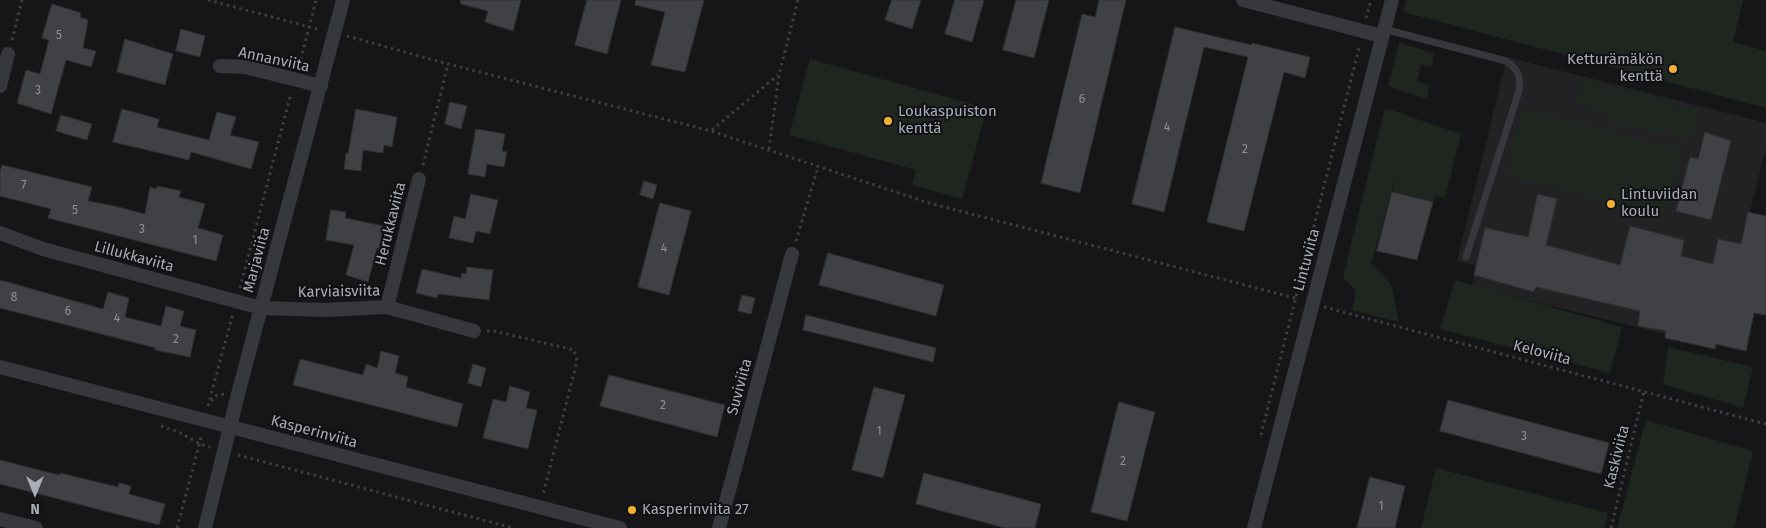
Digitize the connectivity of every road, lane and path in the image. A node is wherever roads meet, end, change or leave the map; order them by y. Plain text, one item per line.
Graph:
1 (22, 0) edge
2 (208, 0) edge
3 (316, 0) edge
4 (343, 0) edge
5 (798, 0) edge
6 (1242, 0) edge
7 (1392, 0) edge
8 (309, 26) junction
9 (1363, 30) junction
10 (1383, 32) junction
11 (334, 33) junction
12 (8, 54) joint
13 (448, 64) junction
14 (220, 66) dead end
15 (779, 75) junction
16 (295, 79) junction
17 (0, 86) edge
18 (321, 86) junction
19 (712, 131) junction
20 (769, 149) junction
21 (818, 167) junction
22 (419, 179) joint
23 (0, 233) edge
24 (792, 254) joint
25 (1466, 257) dead end
26 (1296, 298) junction
27 (236, 301) junction
28 (1312, 303) junction
29 (387, 307) junction
30 (261, 308) junction
31 (474, 332) joint
32 (0, 367) edge
33 (1644, 391) junction
34 (204, 420) junction
35 (1766, 424) edge
36 (230, 427) junction
37 (1260, 442) dead end
38 (200, 444) junction
39 (224, 452) junction
40 (543, 496) dead end
41 (0, 519) edge
42 (36, 528) edge
43 (177, 528) edge
44 (205, 528) edge
45 (512, 528) edge
46 (620, 528) edge
47 (719, 528) edge
48 (1254, 528) edge
49 (1611, 528) edge

1 - 12 path
2 - 8 path, Keloviita
3 - 8 path
4 - 11 street, Marjaviita
5 - 15 path
6 - 9 street
7 - 10 street, Lintuviita
8 - 11 path, Keloviita
8 - 16 path
9 - 10 street
9 - 26 path
10 - 25 lane
10 - 28 street, Lintuviita
11 - 13 path, Keloviita
11 - 18 street, Marjaviita
12 - 17 street
13 - 19 path, Keloviita
13 - 22 path
14 - 16 street, Annanviita
15 - 19 path
15 - 20 path
16 - 18 street, Annanviita
16 - 27 path
18 - 30 street, Marjaviita
19 - 20 path, Keloviita
20 - 21 path, Keloviita
21 - 24 path
21 - 26 path, Keloviita
22 - 29 street, Herukkaviita
23 - 27 street, Lillukkaviita
24 - 47 street, Suviviita
26 - 28 path, Keloviita
26 - 37 path
27 - 30 street, Lillukkaviita
27 - 34 path
28 - 33 path, Keloviita
28 - 48 street, Lintuviita
29 - 30 street, Karviaisviita
29 - 31 street, Karviaisviita
30 - 36 street, Marjaviita
31 - 40 path
32 - 34 street, Kasperinviita
33 - 35 path, Keloviita
33 - 49 path, Kaskiviita
34 - 36 street, Kasperinviita
34 - 38 path
36 - 39 street, Marjaviita
36 - 46 street, Kasperinviita
38 - 39 path
38 - 43 path
39 - 44 street, Marjaviita
39 - 45 path
41 - 42 street

